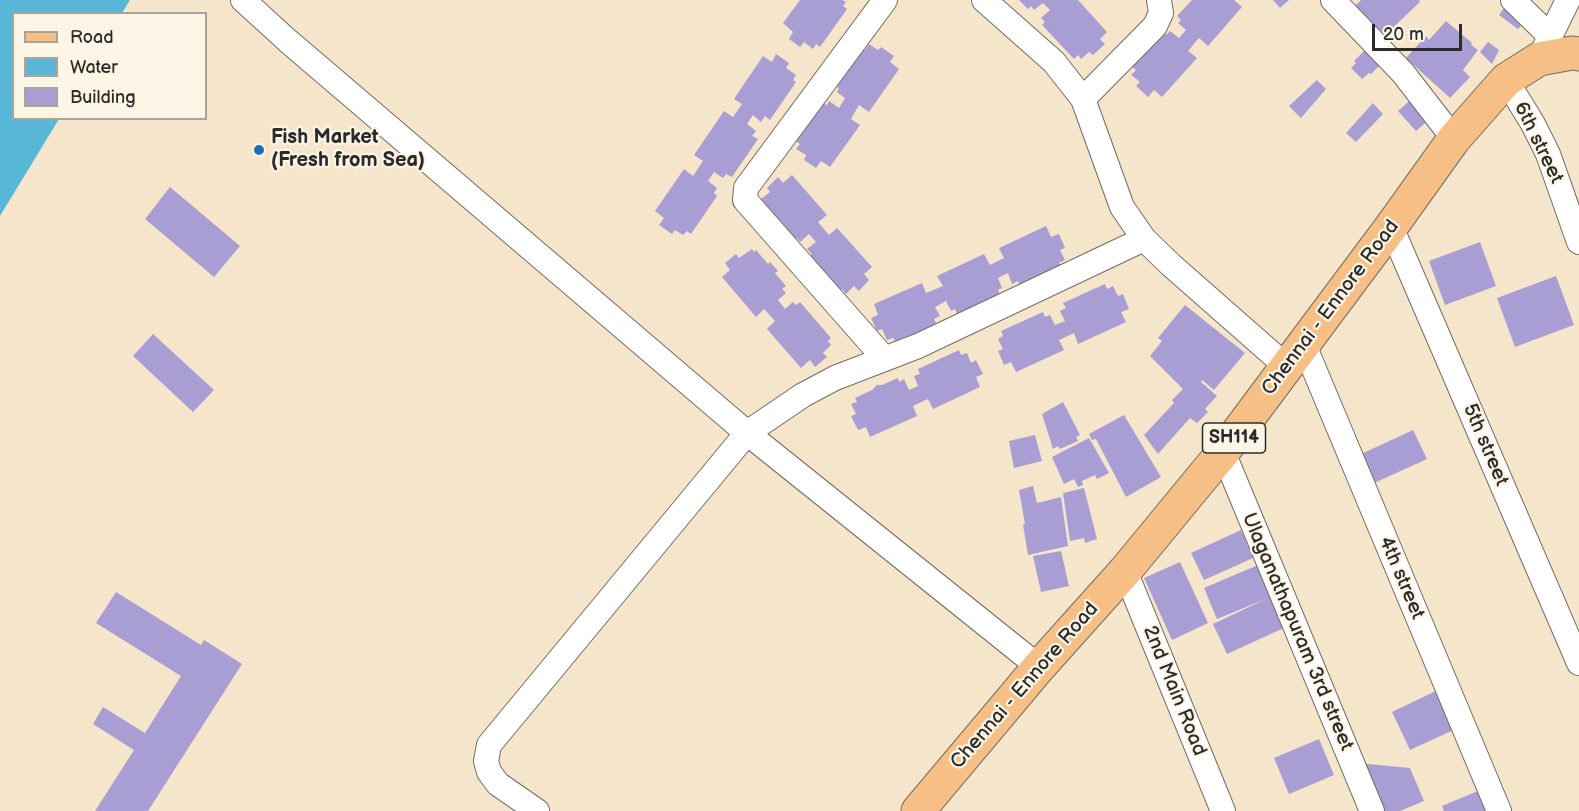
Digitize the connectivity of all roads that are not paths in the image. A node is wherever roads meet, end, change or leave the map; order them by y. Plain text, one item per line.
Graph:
1 (885, 0) edge
2 (984, 0) edge
3 (1159, 0) edge
4 (1333, 0) edge
5 (1514, 0) edge
6 (1568, 0) edge
7 (256, 5) edge
8 (1544, 47) junction
9 (1579, 54) edge
10 (1506, 80) junction
11 (1083, 99) junction
12 (1454, 139) junction
13 (1391, 227) junction
14 (1144, 238) junction
15 (1579, 242) edge
16 (1295, 356) junction
17 (884, 358) junction
18 (747, 434) junction
19 (1223, 452) junction
20 (1125, 571) junction
21 (1579, 663) edge
22 (1039, 667) junction
23 (537, 811) edge
24 (918, 811) edge
25 (1223, 811) edge
26 (1372, 811) edge
27 (1499, 811) edge

1 - 17 street
2 - 11 street
3 - 11 street
4 - 12 street
5 - 8 street
6 - 8 street
7 - 18 street
8 - 9 main road
8 - 10 main road, Chennai - Ennore Road / SH114
10 - 12 main road, Chennai - Ennore Road / SH114
10 - 15 street, 6th street
11 - 14 street
12 - 13 main road, Chennai - Ennore Road / SH114
13 - 16 main road, Chennai - Ennore Road / SH114
13 - 21 street, 5th street
14 - 16 street
14 - 17 street
16 - 19 main road, Chennai - Ennore Road / SH114
16 - 27 street, 4th street
17 - 18 street
18 - 22 street
18 - 23 street
19 - 20 main road, Chennai - Ennore Road / SH114
19 - 26 street, Ulaganathapuram 3rd street
20 - 22 main road, Chennai - Ennore Road / SH114
20 - 25 street, 2nd Main Road
22 - 24 main road, Chennai - Ennore Road / SH114

